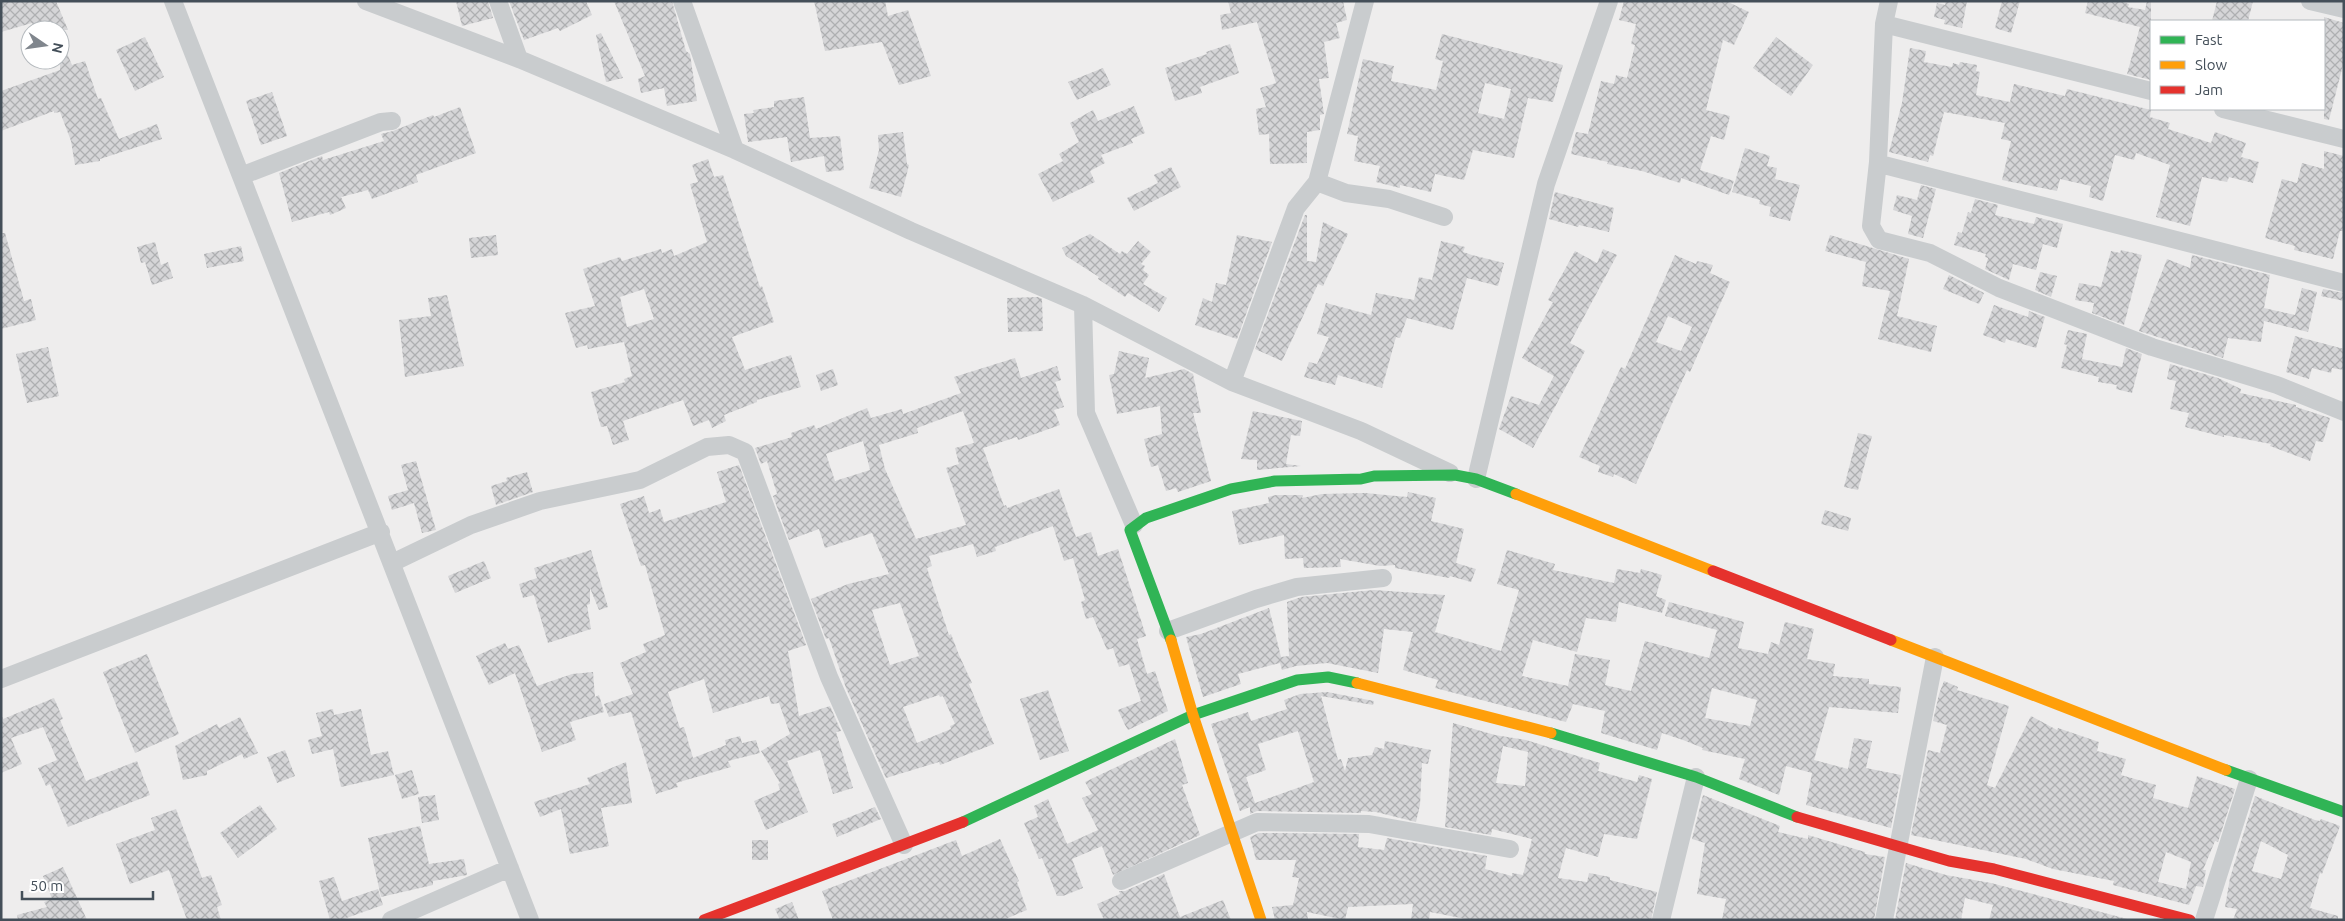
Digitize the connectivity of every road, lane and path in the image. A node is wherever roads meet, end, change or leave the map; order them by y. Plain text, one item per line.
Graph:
1 (173, 1) edge
2 (366, 1) edge
3 (498, 1) edge
4 (682, 1) edge
5 (1365, 1) edge
6 (1609, 1) edge
7 (1889, 1) edge
8 (2310, 1) edge
9 (2344, 9) edge
10 (1884, 24) junction
11 (519, 59) junction
12 (2150, 91) edge
13 (2227, 110) edge
14 (392, 121) dead end
15 (2344, 139) edge
16 (735, 150) junction
17 (1878, 162) junction
18 (241, 176) junction
19 (1317, 182) junction
20 (1444, 217) dead end
21 (2344, 284) edge
22 (1083, 305) junction
23 (1232, 382) junction
24 (2344, 412) edge
25 (1455, 475) junction
26 (1476, 479) junction
27 (1134, 525) junction
28 (381, 532) junction
29 (392, 563) junction
30 (1383, 578) dead end
31 (1168, 631) junction
32 (1935, 657) junction
33 (1, 679) edge
34 (1193, 715) junction
35 (1696, 777) junction
36 (2249, 778) junction
37 (2344, 812) edge
38 (1232, 832) junction
39 (904, 845) junction
40 (1898, 846) junction
41 (1510, 848) dead end
42 (510, 868) junction
43 (1121, 881) dead end
44 (391, 920) edge
45 (530, 920) edge
46 (704, 920) edge
47 (1261, 920) edge
48 (1661, 920) edge
49 (1884, 920) edge
50 (2190, 920) edge
51 (2204, 920) edge

1 - 18 street
2 - 11 street
3 - 11 street
4 - 16 street
5 - 19 street
6 - 26 street
7 - 10 street
8 - 9 street
10 - 12 street
10 - 17 street
11 - 16 street
13 - 15 street
14 - 18 street
16 - 22 street
17 - 21 street
17 - 24 street
18 - 28 street
19 - 20 street
19 - 23 street
22 - 23 street
22 - 27 street
23 - 25 street
25 - 26 street
25 - 27 street
26 - 32 street
27 - 31 street
28 - 29 street
28 - 33 street
29 - 39 street
29 - 42 street
30 - 31 street
31 - 34 street
32 - 36 street
32 - 40 street
34 - 35 street
34 - 38 street
34 - 39 street
35 - 40 street
35 - 48 street
36 - 37 street
36 - 51 street
38 - 41 street
38 - 43 street
38 - 47 street
39 - 46 street
40 - 49 street
40 - 50 street
42 - 44 street
42 - 45 street

